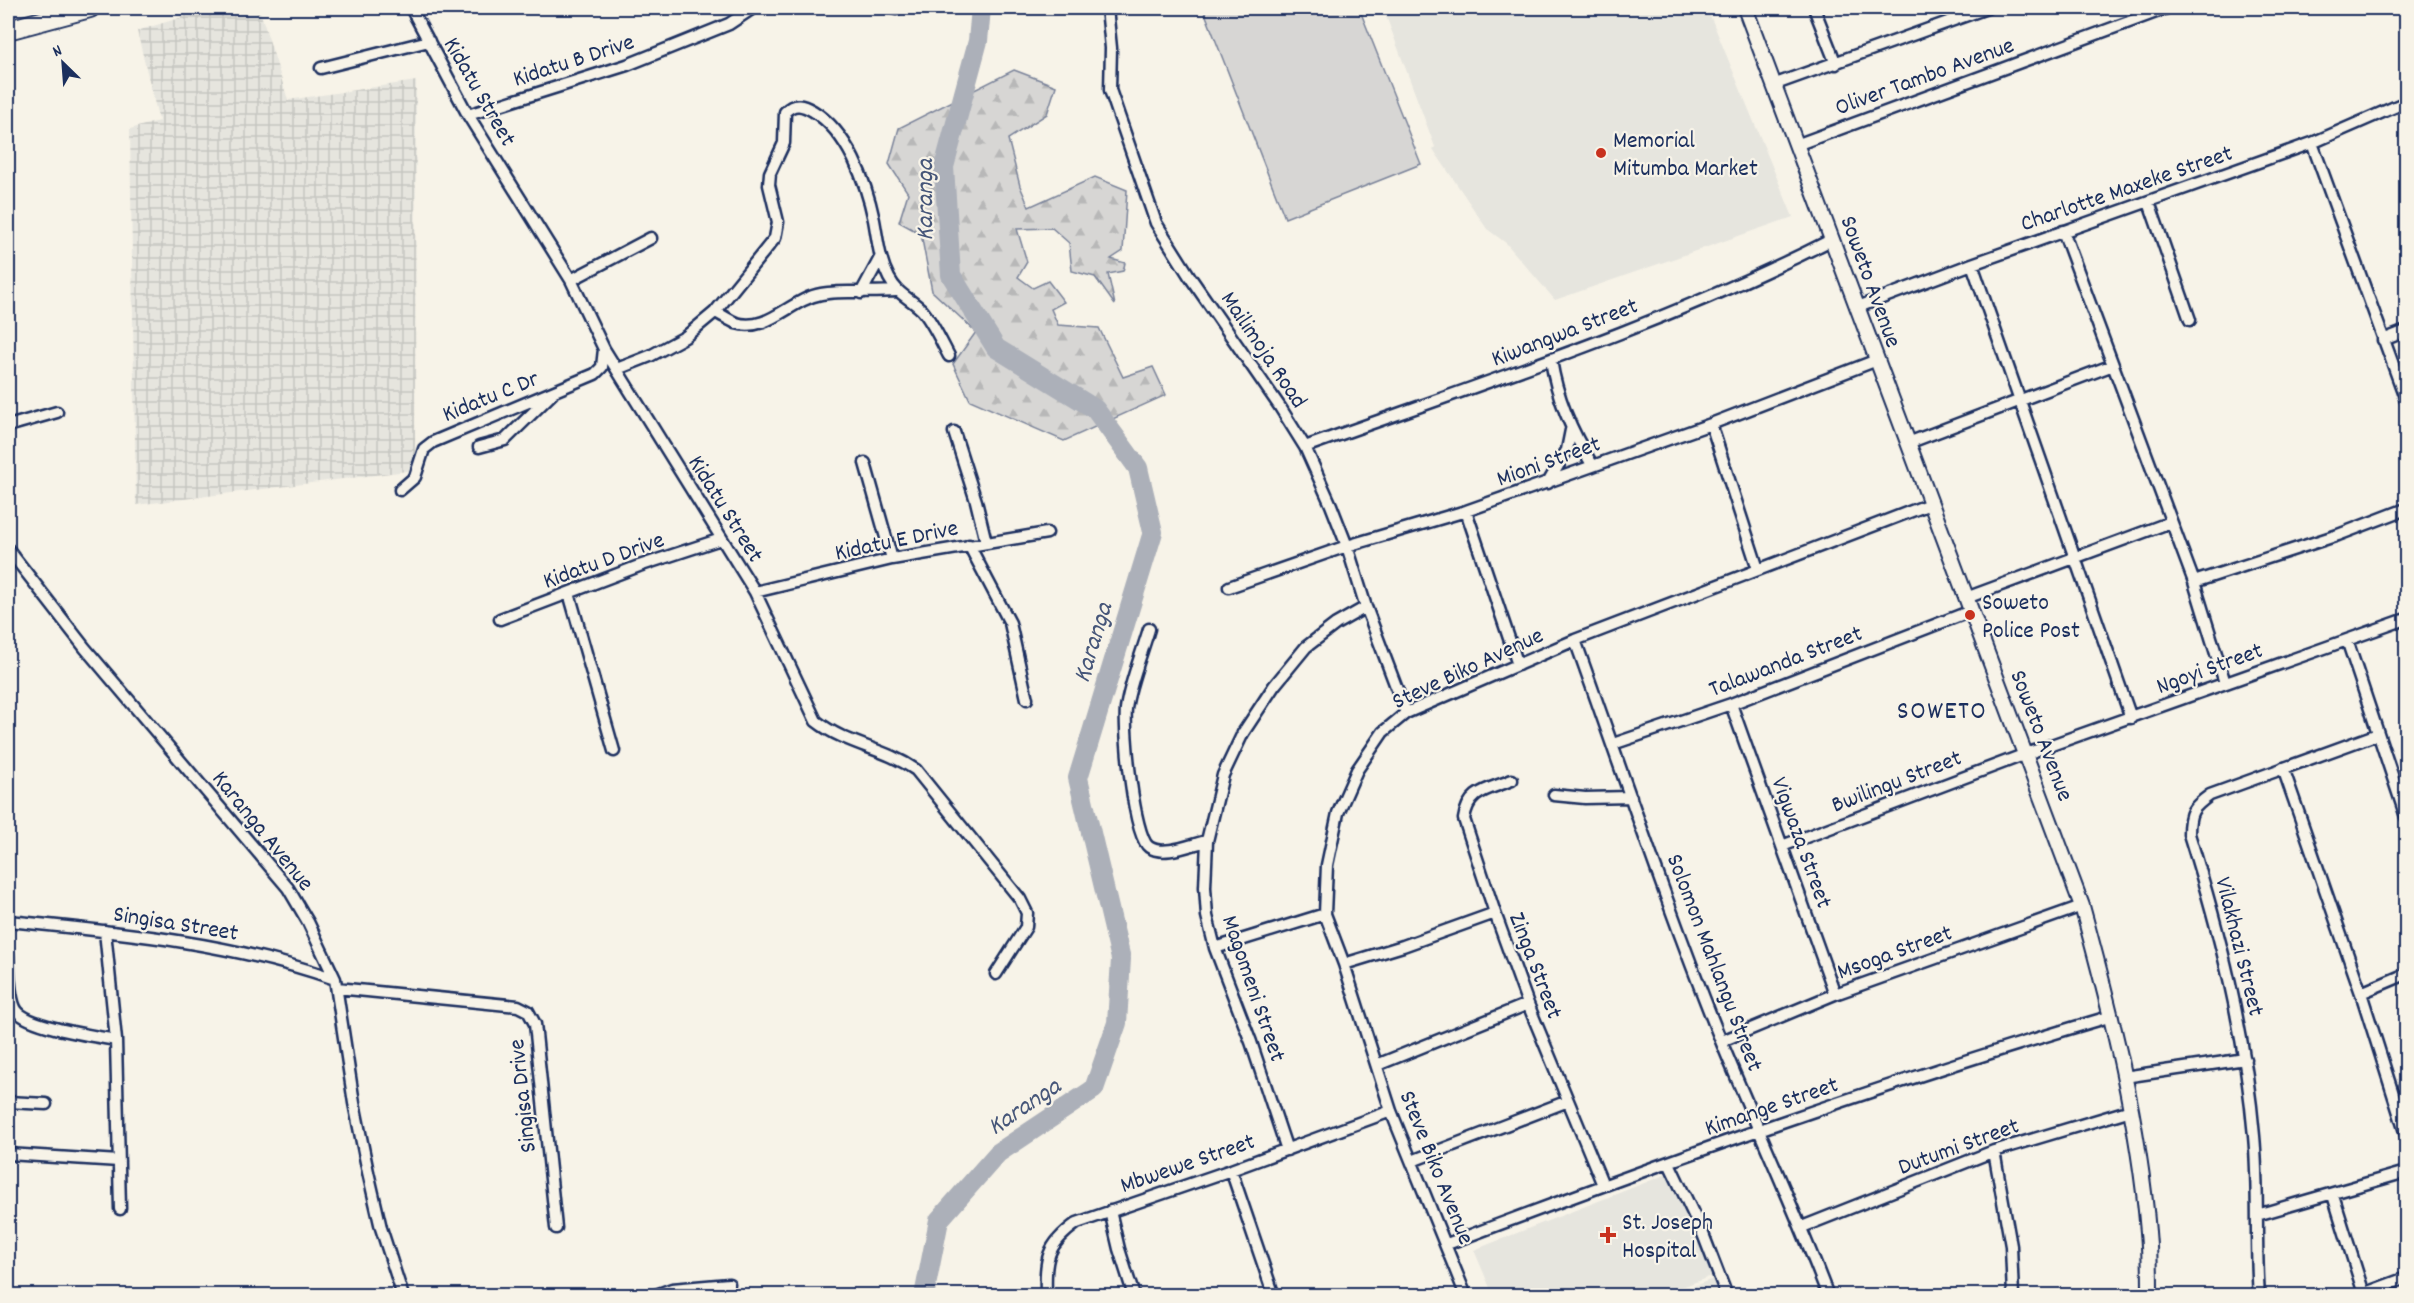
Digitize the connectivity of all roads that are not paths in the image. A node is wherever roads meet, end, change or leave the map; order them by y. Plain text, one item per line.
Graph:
1 (90, 8) edge
2 (411, 8) edge
3 (753, 8) edge
4 (1107, 8) edge
5 (1745, 8) edge
6 (1814, 8) edge
7 (2167, 8) edge
8 (1980, 9) edge
9 (8, 30) edge
10 (429, 42) junction
11 (1836, 64) junction
12 (321, 68) dead end
13 (1773, 85) junction
14 (2406, 102) edge
15 (468, 115) junction
16 (2312, 143) junction
17 (1796, 145) junction
18 (2149, 202) junction
19 (2063, 231) junction
20 (651, 238) dead end
21 (1833, 239) junction
22 (880, 258) junction
23 (1972, 264) junction
24 (571, 280) junction
25 (896, 291) junction
26 (861, 293) junction
27 (1858, 307) junction
28 (715, 312) junction
29 (2190, 320) dead end
30 (2406, 331) edge
31 (2383, 340) junction
32 (604, 350) junction
33 (949, 356) dead end
34 (1551, 360) junction
35 (1877, 360) junction
36 (2113, 365) junction
37 (617, 369) junction
38 (555, 391) junction
39 (2021, 399) junction
40 (2406, 400) edge
41 (57, 412) dead end
42 (1711, 424) junction
43 (8, 426) edge
44 (1571, 430) junction
45 (954, 432) dead end
46 (1908, 443) junction
47 (479, 447) dead end
48 (1305, 447) junction
49 (865, 463) dead end
50 (1593, 466) junction
51 (1548, 483) junction
52 (400, 490) dead end
53 (1930, 504) junction
54 (2406, 509) edge
55 (1466, 511) junction
56 (2171, 522) junction
57 (1047, 533) dead end
58 (721, 539) junction
59 (986, 542) junction
60 (969, 545) junction
61 (1347, 546) junction
62 (8, 549) edge
63 (2075, 558) junction
64 (892, 559) junction
65 (1758, 569) junction
66 (2194, 582) junction
67 (1229, 587) dead end
68 (755, 592) junction
69 (569, 593) junction
70 (1969, 605) junction
71 (1366, 607) junction
72 (500, 619) dead end
73 (2406, 619) edge
74 (1149, 629) dead end
75 (1575, 640) junction
76 (2347, 640) junction
77 (1518, 665) junction
78 (2225, 683) junction
79 (1027, 699) dead end
80 (1731, 704) junction
81 (1406, 713) junction
82 (2131, 718) junction
83 (2378, 734) junction
84 (1612, 744) junction
85 (614, 751) dead end
86 (2026, 754) junction
87 (2283, 768) junction
88 (1512, 780) dead end
89 (1554, 795) dead end
90 (1631, 797) junction
91 (2406, 818) edge
92 (1207, 841) junction
93 (1782, 846) junction
94 (2082, 906) junction
95 (1495, 913) junction
96 (1325, 914) junction
97 (8, 921) edge
98 (105, 931) junction
99 (1215, 948) junction
100 (8, 956) edge
101 (1344, 964) junction
102 (996, 974) dead end
103 (2406, 974) edge
104 (336, 984) junction
105 (2361, 993) junction
106 (1835, 994) junction
107 (1528, 1004) junction
108 (2112, 1016) junction
109 (116, 1040) junction
110 (1722, 1041) junction
111 (2245, 1059) junction
112 (1377, 1065) junction
113 (2124, 1077) junction
114 (1568, 1101) junction
115 (8, 1102) edge
116 (46, 1104) dead end
117 (2131, 1110) junction
118 (1391, 1111) junction
119 (1761, 1131) junction
120 (2406, 1135) edge
121 (1287, 1150) junction
122 (1994, 1151) junction
123 (8, 1154) edge
124 (119, 1161) junction
125 (1412, 1161) junction
126 (1669, 1163) junction
127 (1232, 1170) junction
128 (2406, 1172) edge
129 (1603, 1185) junction
130 (2333, 1195) junction
131 (120, 1209) dead end
132 (1110, 1210) junction
133 (2257, 1215) junction
134 (1802, 1227) junction
135 (556, 1228) dead end
136 (1447, 1244) junction
137 (2406, 1278) edge
138 (729, 1284) dead end
139 (8, 1288) edge
140 (2362, 1295) edge
141 (9, 1296) edge
142 (403, 1296) edge
143 (653, 1296) edge
144 (1046, 1296) edge
145 (1134, 1296) edge
146 (1274, 1296) edge
147 (1466, 1296) edge
148 (1727, 1296) edge
149 (1828, 1296) edge
150 (2013, 1296) edge
151 (2150, 1296) edge
152 (2259, 1296) edge

1 - 9 highway
2 - 10 street, Kidatu Street
3 - 15 street, Kidatu B Drive
4 - 48 street, Mailimoja Road
5 - 13 street, Soweto Avenue
6 - 11 street
7 - 17 street, Oliver Tambo Avenue
8 - 11 street
10 - 12 street
10 - 15 street, Kidatu Street
11 - 13 street
13 - 17 street, Soweto Avenue
14 - 16 street, Charlotte Maxeke Street
15 - 24 street, Kidatu Street
16 - 18 street, Charlotte Maxeke Street
16 - 31 street
17 - 21 street, Soweto Avenue
18 - 19 street, Charlotte Maxeke Street
18 - 29 street
19 - 23 street, Charlotte Maxeke Street
19 - 36 street
20 - 24 street
21 - 27 street, Soweto Avenue
21 - 34 street, Kiwangwa Street
22 - 25 street
22 - 26 street
22 - 28 street
23 - 27 street, Charlotte Maxeke Street
23 - 39 street
24 - 32 street, Kidatu Street
25 - 26 street
25 - 33 street
26 - 28 street
27 - 35 street, Soweto Avenue
28 - 37 street
30 - 31 street
31 - 40 street
32 - 37 street, Kidatu Street
32 - 38 street, Kidatu C Dr
34 - 44 street
34 - 48 street, Kiwangwa Street
35 - 42 street, Mioni Street
35 - 46 street, Soweto Avenue
36 - 39 street
36 - 56 street
37 - 58 street, Kidatu Street
38 - 47 street
38 - 52 street, Kidatu C Dr
39 - 46 street
39 - 63 street
41 - 43 street
42 - 50 street, Mioni Street
42 - 65 street
44 - 50 street
44 - 51 street
45 - 59 street
46 - 53 street, Soweto Avenue
48 - 61 street, Mailimoja Road
49 - 64 street
50 - 51 street, Mioni Street
51 - 55 street, Mioni Street
53 - 65 street, Steve Biko Avenue
53 - 70 street, Soweto Avenue
54 - 66 street
55 - 61 street, Mioni Street
55 - 77 street
56 - 63 street, Talawanda Street
56 - 66 street
57 - 59 street, Kidatu E Drive
58 - 68 street, Kidatu Street
58 - 69 street, Kidatu D Drive
59 - 60 street, Kidatu E Drive
60 - 64 street, Kidatu E Drive
60 - 79 street
61 - 67 street, Mioni Street
61 - 71 street, Mailimoja Road
62 - 104 street, Karanga Avenue
63 - 70 street, Talawanda Street
63 - 82 street
64 - 68 street, Kidatu E Drive
65 - 75 street, Steve Biko Avenue
66 - 78 street
68 - 102 street, Kidatu Street
69 - 72 street, Kidatu D Drive
69 - 85 street
70 - 80 street, Talawanda Street
70 - 86 street, Soweto Avenue
71 - 81 street, Mailimoja Road
71 - 92 street, Magomeni Street
73 - 76 street, Ngoyi Street
74 - 92 street
75 - 77 street, Steve Biko Avenue
75 - 84 street, Solomon Mahlangu Street
76 - 78 street, Ngoyi Street
76 - 83 street
77 - 81 street, Steve Biko Avenue
78 - 82 street, Ngoyi Street
80 - 84 street, Talawanda Street
80 - 93 street, Vigwaza Street
81 - 96 street, Steve Biko Avenue
82 - 86 street, Ngoyi Street
83 - 87 street, Vilakhazi Street
83 - 91 street
84 - 90 street, Solomon Mahlangu Street
86 - 93 street, Bwilingu Street
86 - 94 street, Soweto Avenue
87 - 105 street
87 - 111 street, Vilakhazi Street
88 - 95 street, Zinga Street
89 - 90 street
90 - 110 street, Solomon Mahlangu Street
92 - 99 street, Magomeni Street
93 - 106 street, Vigwaza Street
94 - 106 street, Msoga Street
94 - 108 street, Soweto Avenue
95 - 101 street
95 - 107 street, Zinga Street
96 - 99 street
96 - 101 street, Steve Biko Avenue
97 - 98 street, Singisa Street
98 - 104 street, Singisa Street
98 - 109 street
99 - 121 street, Magomeni Street
100 - 109 street
101 - 112 street, Steve Biko Avenue
103 - 105 street
104 - 135 street, Singisa Drive
104 - 142 street, Karanga Avenue
105 - 120 street
106 - 110 street, Msoga Street
107 - 112 street
107 - 114 street, Zinga Street
108 - 113 street, Soweto Avenue
108 - 119 street, Kimange Street
109 - 124 street
110 - 119 street, Solomon Mahlangu Street
111 - 113 street
111 - 133 street, Vilakhazi Street
112 - 118 street, Steve Biko Avenue
113 - 117 street, Soweto Avenue
114 - 125 street
114 - 129 street, Zinga Street
115 - 116 street
117 - 122 street, Dutumi Street
117 - 151 street, Soweto Avenue
118 - 121 street, Mbwewe Street
118 - 125 street, Steve Biko Avenue
119 - 126 street, Kimange Street
119 - 134 street, Solomon Mahlangu Street
121 - 127 street, Mbwewe Street
122 - 134 street, Dutumi Street
122 - 150 street
123 - 124 street
124 - 131 street
125 - 136 street, Steve Biko Avenue
126 - 129 street, Kimange Street
126 - 148 street
127 - 132 street, Mbwewe Street
127 - 146 street
128 - 130 street
129 - 136 street, Kimange Street
130 - 133 street
130 - 140 street
132 - 144 street, Mbwewe Street
132 - 145 street
133 - 152 street, Vilakhazi Street
134 - 149 street, Solomon Mahlangu Street
136 - 147 street, Steve Biko Avenue
137 - 140 street
138 - 143 street
139 - 141 street

